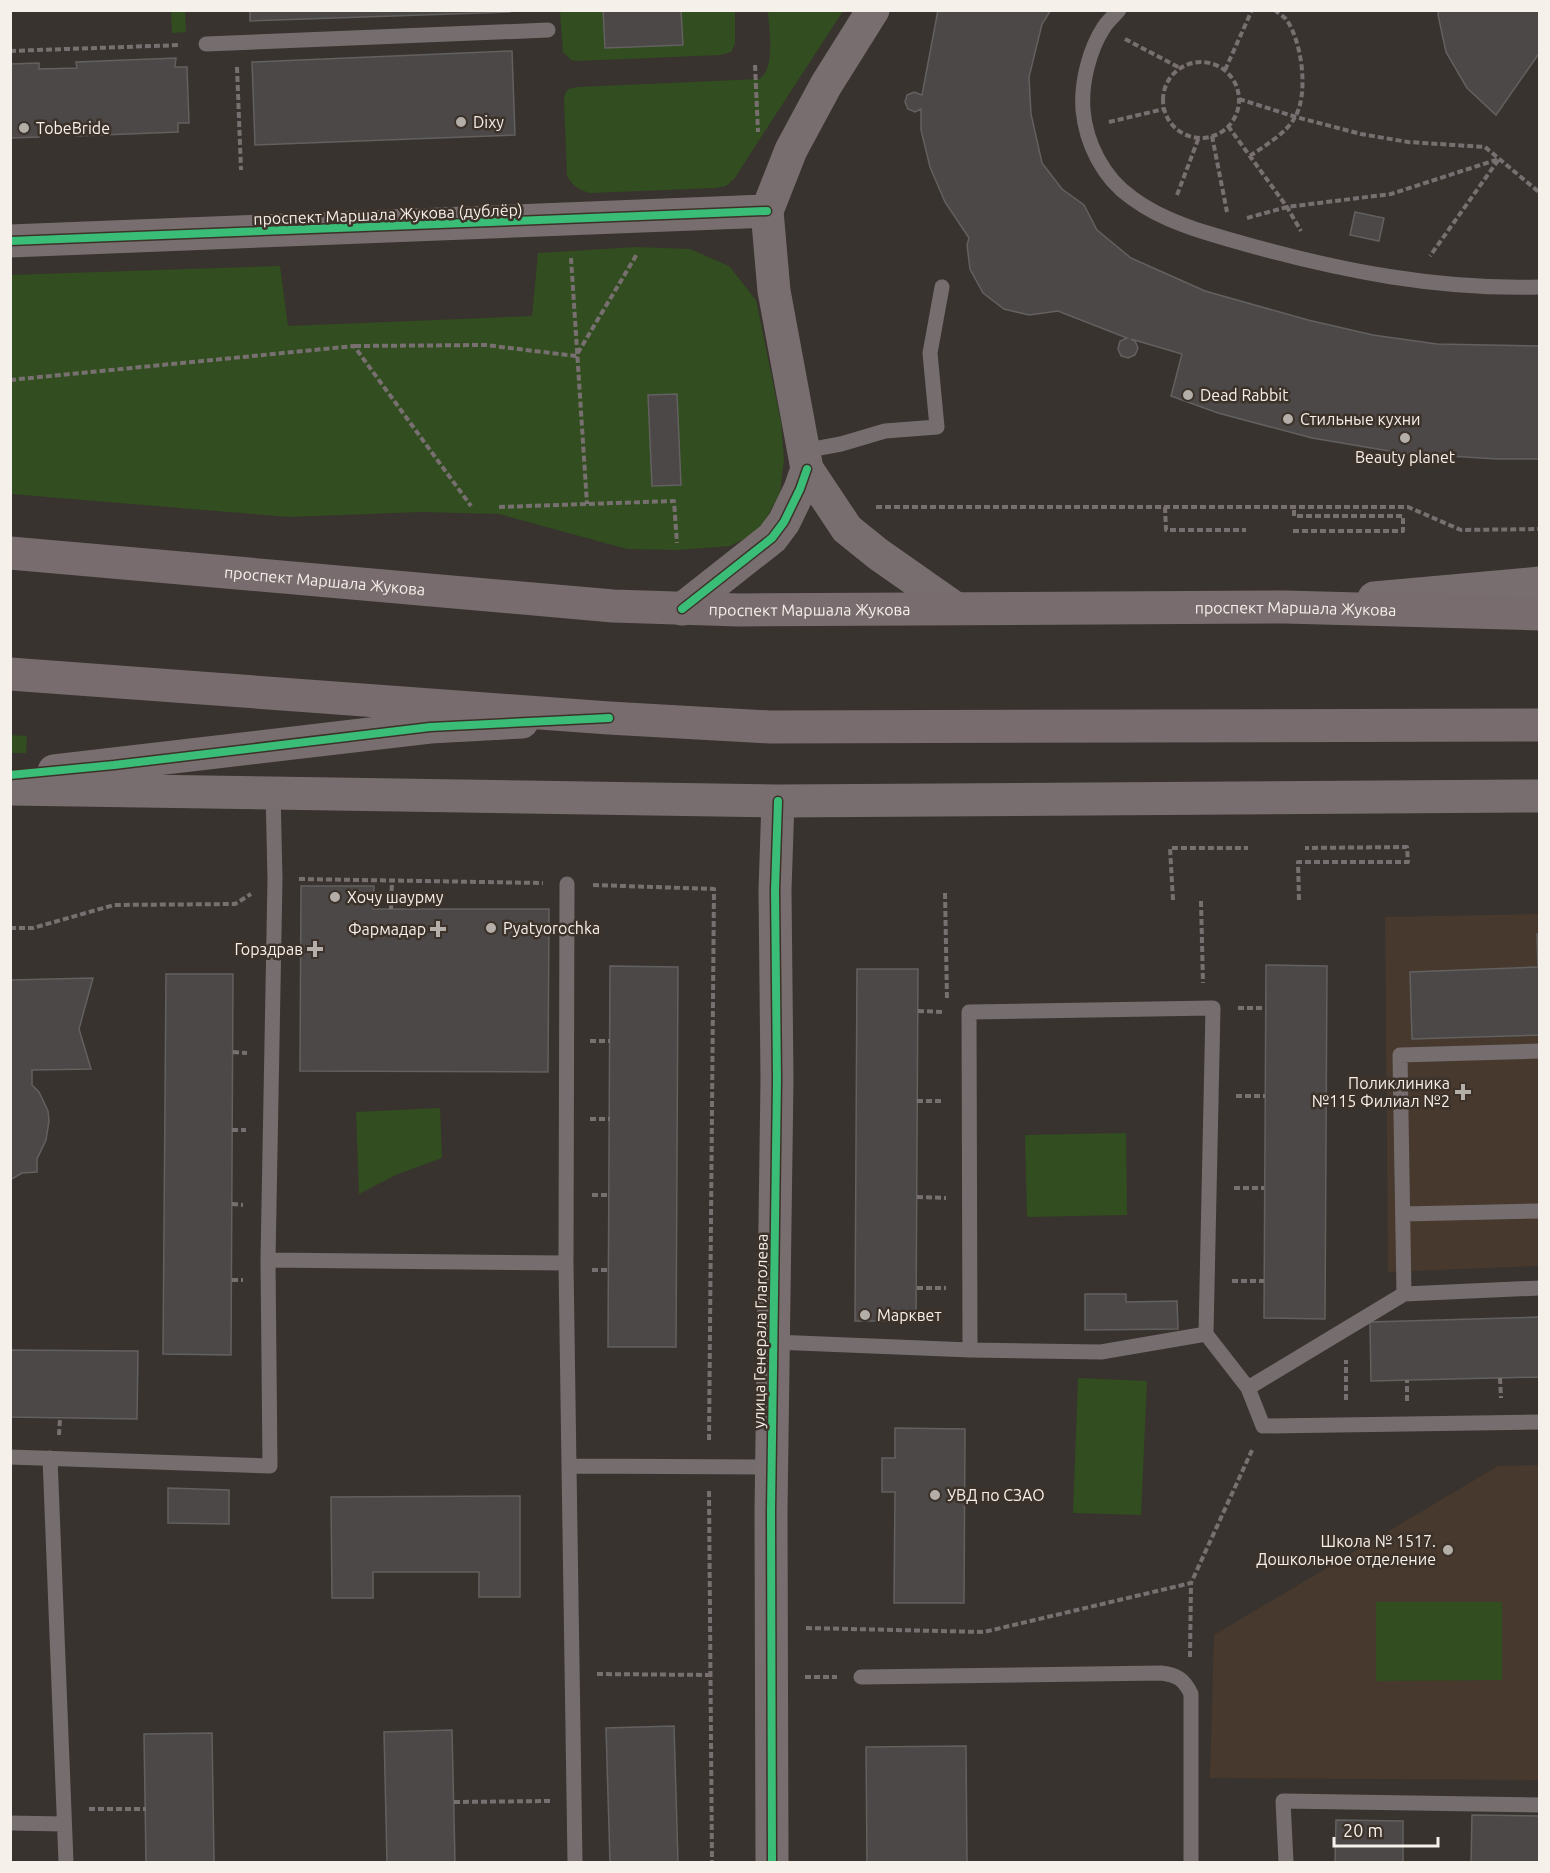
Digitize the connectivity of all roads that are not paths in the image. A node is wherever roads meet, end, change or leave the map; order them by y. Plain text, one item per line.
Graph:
1 (873, 10) edge
2 (1119, 10) edge
3 (548, 30) dead end
4 (206, 44) road end
5 (767, 212) junction
6 (10, 241) edge
7 (942, 287) dead end
8 (1539, 287) edge
9 (805, 460) junction
10 (10, 553) edge
11 (1539, 583) edge
12 (1285, 607) junction
13 (955, 608) junction
14 (682, 609) junction
15 (1539, 614) edge
16 (10, 674) edge
17 (609, 718) junction
18 (1539, 725) edge
19 (10, 775) edge
20 (10, 789) edge
21 (273, 791) junction
22 (1539, 796) edge
23 (778, 801) junction
24 (567, 884) road end
25 (1539, 1051) edge
26 (1539, 1211) edge
27 (1402, 1214) junction
28 (268, 1260) junction
29 (566, 1263) junction
30 (1539, 1288) edge
31 (1404, 1294) junction
32 (1206, 1334) junction
33 (774, 1342) junction
34 (970, 1350) junction
35 (1248, 1388) junction
36 (1539, 1422) edge
37 (10, 1457) edge
38 (50, 1458) junction
39 (569, 1466) junction
40 (772, 1467) junction
41 (861, 1677) road end
42 (1539, 1805) edge
43 (64, 1817) junction
44 (10, 1823) edge
45 (66, 1863) edge
46 (575, 1863) edge
47 (772, 1863) edge
48 (1191, 1863) edge
49 (1286, 1863) edge

1 - 5 street
2 - 8 lane
3 - 4 lane
5 - 6 street, проспект Маршала Жукова (дублёр)
5 - 9 street
7 - 9 lane
9 - 13 street
9 - 14 street
10 - 14 main road, проспект Маршала Жукова
11 - 12 street
12 - 13 main road, проспект Маршала Жукова
12 - 15 main road, проспект Маршала Жукова
13 - 14 main road, проспект Маршала Жукова
16 - 17 main road
17 - 18 main road
17 - 19 street
20 - 21 street
21 - 23 street
21 - 28 lane
22 - 23 street
23 - 33 street, улица Генерала Глаголева
24 - 29 lane
25 - 27 lane
26 - 27 lane
27 - 31 lane
28 - 29 lane
28 - 38 lane
29 - 39 lane
30 - 31 lane
31 - 35 lane
32 - 34 lane
32 - 34 lane
32 - 35 lane
33 - 34 lane
33 - 40 street, улица Генерала Глаголева
35 - 36 lane
37 - 38 lane
38 - 43 lane
39 - 40 lane
39 - 46 lane
40 - 47 street, улица Генерала Глаголева
41 - 48 lane
42 - 49 lane
43 - 44 lane
43 - 45 lane

